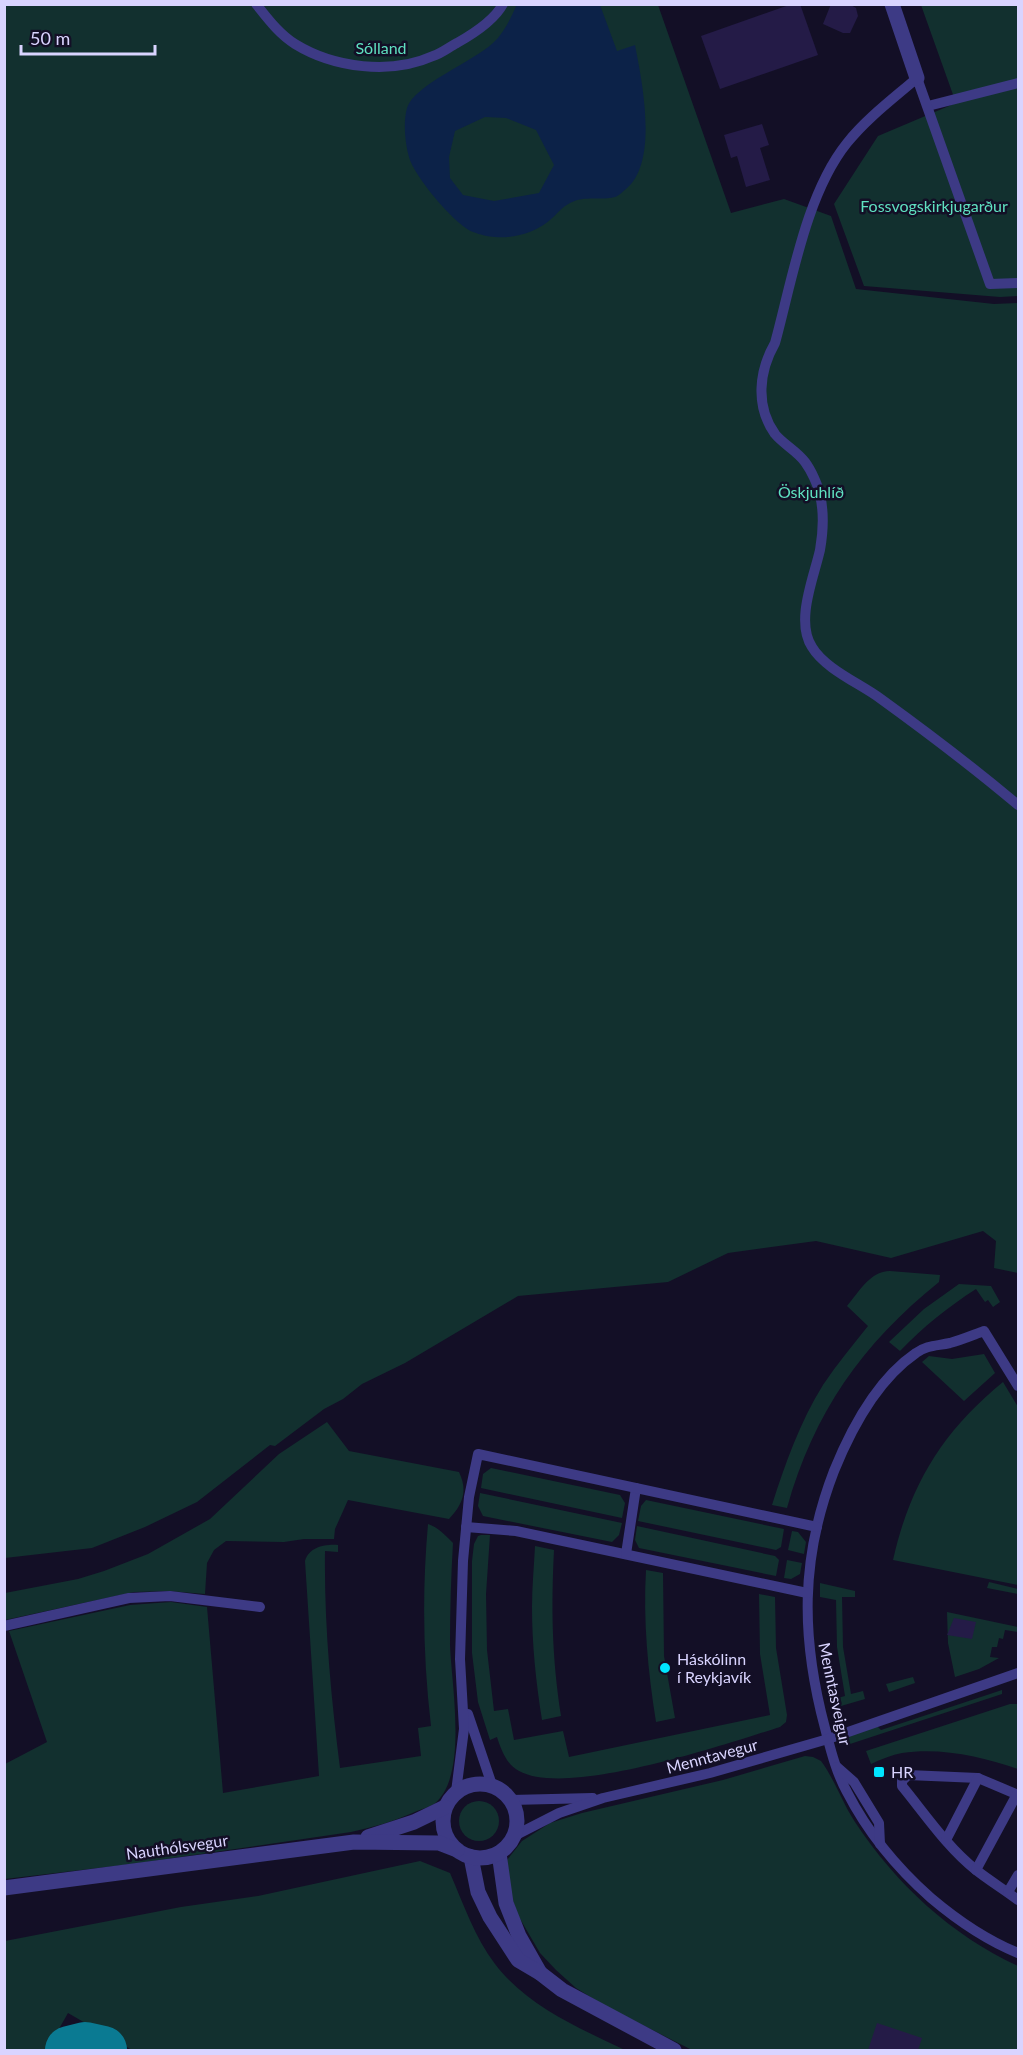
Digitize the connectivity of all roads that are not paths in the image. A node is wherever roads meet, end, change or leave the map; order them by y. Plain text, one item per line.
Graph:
1 (256, 4) edge
2 (503, 4) edge
3 (892, 4) edge
4 (917, 78) junction
5 (1018, 83) edge
6 (928, 106) junction
7 (1018, 283) edge
8 (1018, 805) edge
9 (1018, 1386) edge
10 (636, 1488) junction
11 (466, 1527) junction
12 (817, 1527) junction
13 (626, 1554) junction
14 (807, 1593) junction
15 (260, 1607) dead end
16 (4, 1626) edge
17 (1018, 1673) edge
18 (464, 1704) junction
19 (828, 1740) junction
20 (978, 1778) junction
21 (492, 1785) junction
22 (456, 1792) junction
23 (1018, 1794) edge
24 (603, 1798) junction
25 (511, 1800) junction
26 (445, 1807) junction
27 (514, 1836) junction
28 (946, 1840) junction
29 (354, 1842) junction
30 (464, 1853) junction
31 (499, 1853) junction
32 (976, 1870) junction
33 (1018, 1875) edge
34 (4, 1888) edge
35 (1008, 1892) junction
36 (1018, 1900) edge
37 (1018, 1953) edge
38 (540, 1973) junction
39 (674, 2050) edge

1 - 2 lane
3 - 4 street
4 - 6 lane
4 - 8 lane
5 - 6 lane
6 - 7 lane
9 - 12 lane, Menntasveigur
10 - 11 lane
10 - 12 lane
10 - 13 lane
11 - 13 lane
11 - 18 lane
12 - 14 lane, Menntasveigur
13 - 14 lane
14 - 19 lane, Menntasveigur
15 - 16 lane
17 - 19 lane, Menntavegur
18 - 21 lane
18 - 22 lane
19 - 24 lane, Menntavegur
19 - 37 lane, Menntasveigur
20 - 23 lane
20 - 28 lane
20 - 28 lane
21 - 22 street
21 - 25 street
22 - 26 street
23 - 32 lane
24 - 25 lane, Menntavegur
24 - 27 lane, Menntavegur
25 - 27 street
26 - 29 street, Nauthólsvegur
26 - 30 street
27 - 31 street
28 - 32 lane
29 - 30 street, Nauthólsvegur
29 - 34 street, Nauthólsvegur
30 - 31 street
30 - 38 street
31 - 38 street
32 - 35 lane
33 - 35 lane
35 - 36 lane
38 - 39 street

